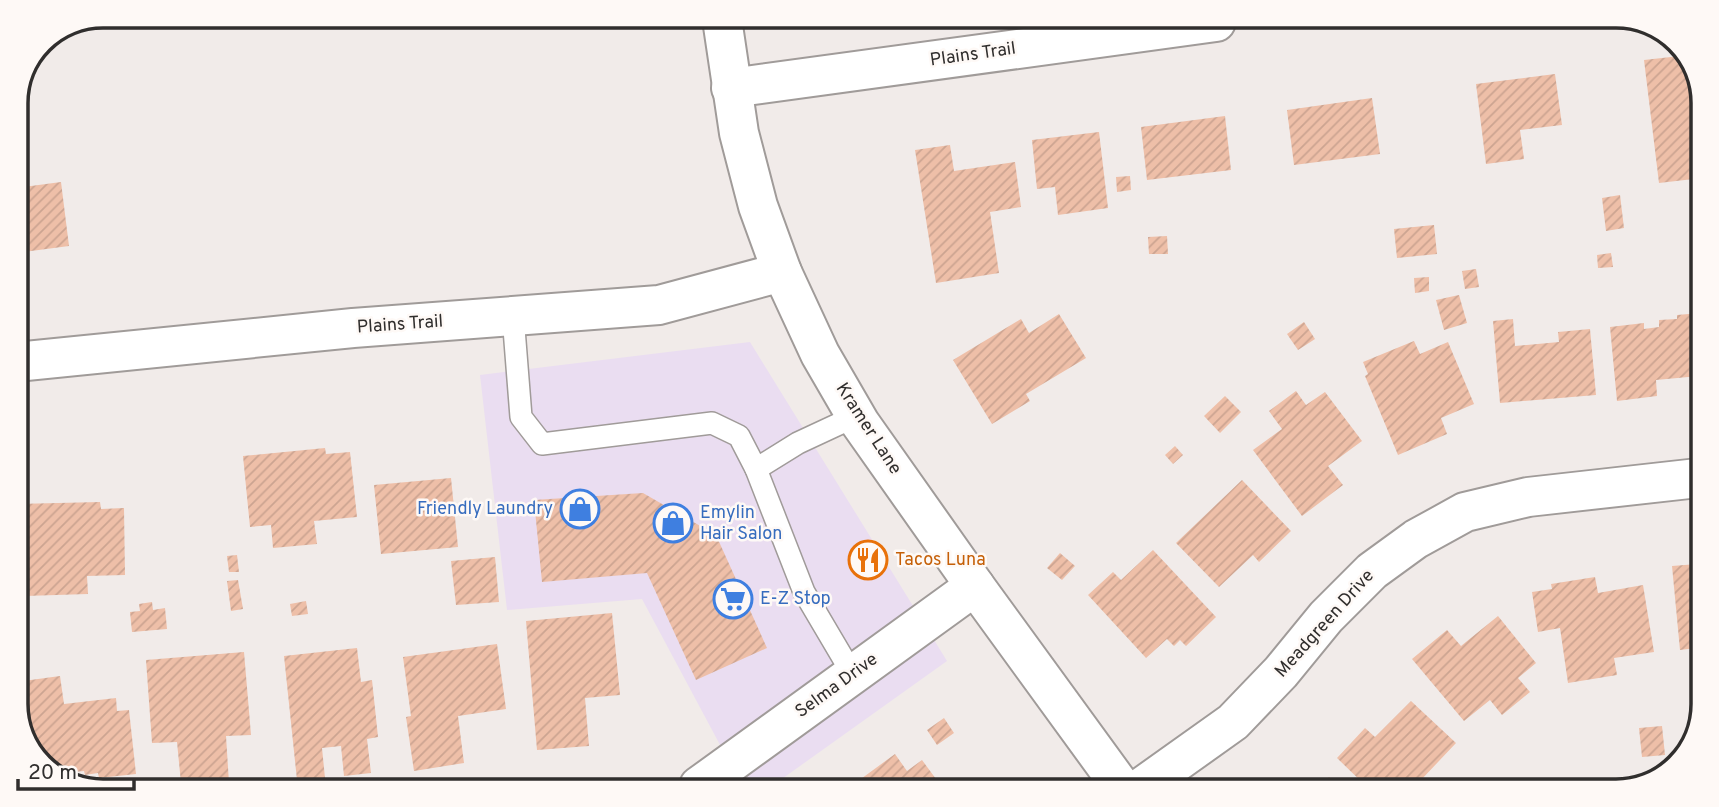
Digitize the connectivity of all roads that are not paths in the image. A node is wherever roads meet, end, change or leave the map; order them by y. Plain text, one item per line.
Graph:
1 (723, 28) edge
2 (1173, 28) edge
3 (731, 89) junction
4 (782, 272) junction
5 (513, 316) junction
6 (28, 361) edge
7 (856, 416) junction
8 (756, 469) junction
9 (1691, 479) edge
10 (975, 586) junction
11 (853, 675) junction
12 (709, 779) edge
13 (1115, 779) edge
14 (1153, 779) edge

1 - 3 street, Kramer Lane
2 - 3 street, Plains Trail
3 - 4 street, Kramer Lane
4 - 5 street, Plains Trail
4 - 7 street, Kramer Lane
5 - 6 street, Plains Trail
5 - 8 lane
7 - 8 lane
7 - 10 street, Kramer Lane
8 - 11 lane
9 - 14 street, Meadgreen Drive
10 - 11 street, Selma Drive
10 - 13 street, Kramer Lane
11 - 12 street, Selma Drive

